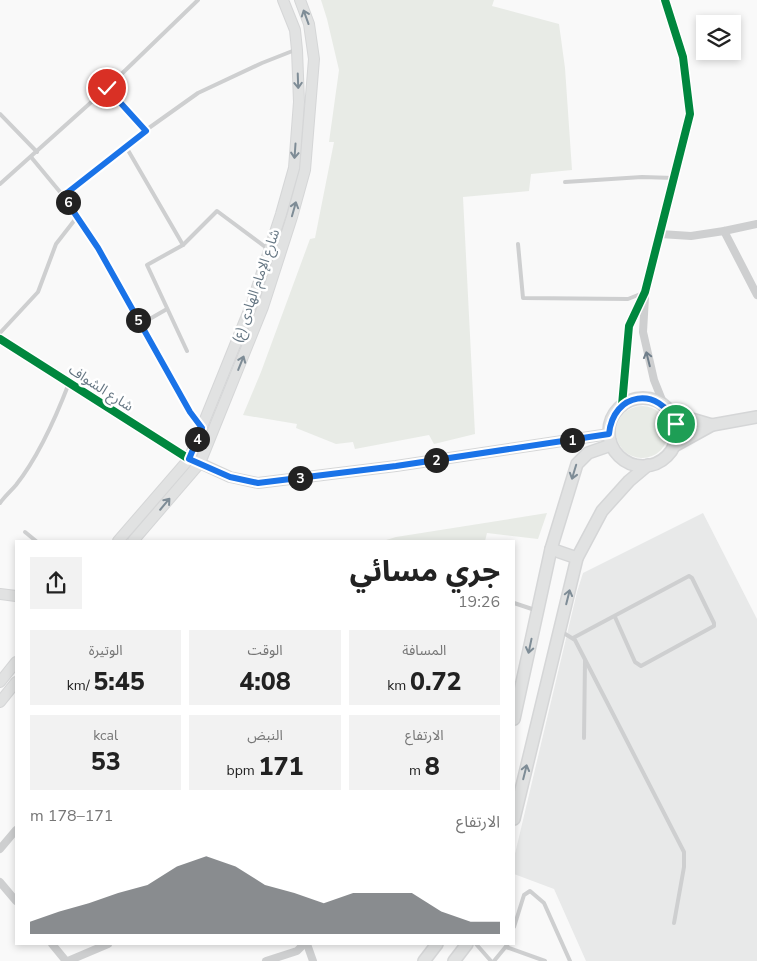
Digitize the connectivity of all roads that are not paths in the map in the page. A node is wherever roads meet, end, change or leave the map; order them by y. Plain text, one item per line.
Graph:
1 (198, 0) edge
2 (283, 0) edge
3 (300, 0) edge
4 (665, 0) edge
5 (297, 50) junction
6 (107, 88) junction
7 (0, 114) edge
8 (146, 131) junction
9 (125, 145) junction
10 (37, 152) junction
11 (31, 157) junction
12 (674, 178) junction
13 (565, 182) dead end
14 (0, 184) edge
15 (63, 196) junction
16 (78, 217) junction
17 (757, 224) edge
18 (724, 231) junction
19 (660, 234) junction
20 (518, 244) dead end
21 (183, 245) junction
22 (269, 251) junction
23 (645, 292) junction
24 (757, 295) edge
25 (168, 309) junction
26 (140, 324) junction
27 (0, 333) edge
28 (0, 339) edge
29 (187, 351) dead end
30 (69, 383) junction
31 (622, 405) junction
32 (667, 409) junction
33 (757, 417) edge
34 (712, 425) junction
35 (202, 428) junction
36 (610, 440) junction
37 (674, 446) junction
38 (189, 459) junction
39 (200, 463) junction
40 (648, 465) junction
41 (0, 502) edge
42 (25, 532) dead end
43 (35, 540) edge
44 (119, 540) edge
45 (134, 540) edge
46 (551, 549) junction
47 (577, 558) junction
48 (0, 594) edge
49 (15, 596) edge
50 (515, 603) edge
51 (538, 611) junction
52 (615, 617) junction
53 (560, 631) junction
54 (573, 638) junction
55 (585, 658) junction
56 (15, 663) edge
57 (0, 682) edge
58 (15, 683) edge
59 (0, 702) edge
60 (515, 714) edge
61 (584, 738) dead end
62 (515, 815) edge
63 (15, 831) edge
64 (0, 849) edge
65 (0, 882) edge
66 (15, 900) edge
67 (674, 923) dead end
68 (515, 924) edge
69 (53, 945) edge
70 (106, 945) edge
71 (305, 945) edge
72 (306, 945) edge
73 (436, 945) edge
74 (466, 945) edge
75 (477, 945) edge
76 (507, 946) edge
77 (67, 961) edge
78 (266, 961) edge
79 (313, 961) edge
80 (424, 961) edge
81 (454, 961) edge
82 (492, 961) edge
83 (545, 961) edge
84 (570, 961) edge

1 - 6 lane
2 - 5 main road, شارع الإمام الهادی (ع)
39 -> 3 main road, شارع الإمام الهادی (ع)
4 - 12 street
5 - 8 lane
5 -> 22 main road, شارع الإمام الهادی (ع)
6 - 8 lane
6 - 10 lane
7 - 10 lane
8 - 9 lane
9 - 15 lane
9 - 21 lane
10 - 11 lane
11 - 14 lane
11 - 15 lane
12 - 13 lane
12 - 19 street
15 - 16 lane
16 - 26 lane
16 - 27 lane
17 - 18 street
18 - 19 street
18 - 24 street
19 - 23 street
20 - 23 lane
21 - 22 lane
21 - 25 lane
22 - 35 main road, شارع الإمام الهادی (ع)
23 - 31 street
32 -> 23 street
25 - 26 lane
25 - 29 lane
26 - 35 lane
28 - 30 street, شارع الشواف
30 - 38 street, شارع الشواف
30 - 41 lane
31 - 32 main road
31 - 36 main road
32 - 34 main road
32 - 37 main road
33 - 34 main road
34 - 37 main road
35 - 38 main road, شارع الإمام الهادی (ع)
36 - 39 main road
36 - 40 main road
36 -> 46 main road
37 - 40 main road
38 - 39 main road
38 - 44 main road, شارع الإمام الهادی (ع)
45 -> 39 main road, شارع الإمام الهادی (ع)
40 - 47 main road
42 - 43 lane
46 - 47 main road
46 - 51 main road
53 -> 47 main road
48 - 49 main road
50 - 51 lane
51 -> 60 main road
52 - 52 lane
52 - 54 lane
53 - 54 lane
62 -> 53 main road
54 - 55 lane
55 - 61 lane
55 - 67 lane
56 - 57 main road
58 - 59 main road
63 - 64 street
65 - 66 street
68 - 84 lane
69 - 77 street
70 - 77 street
71 - 78 street
72 - 79 street
73 - 80 main road
74 - 81 main road
75 - 82 lane
76 - 82 lane
76 - 83 lane

